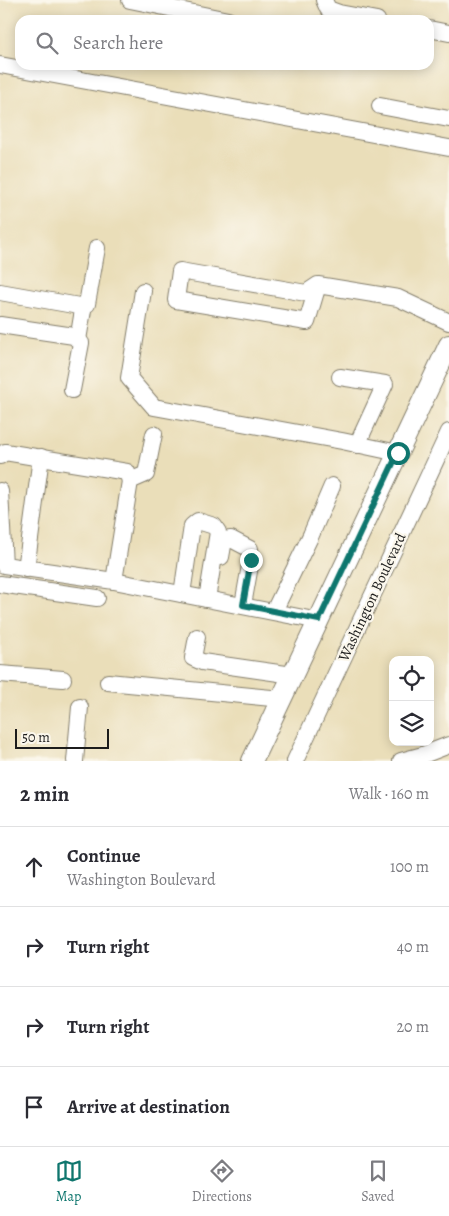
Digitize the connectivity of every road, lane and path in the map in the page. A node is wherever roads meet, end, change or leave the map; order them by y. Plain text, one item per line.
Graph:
1 (130, 0) edge
2 (324, 0) edge
3 (204, 15) edge
4 (350, 15) edge
5 (434, 30) edge
6 (449, 33) edge
7 (0, 65) edge
8 (15, 68) edge
9 (27, 70) edge
10 (380, 106) dead end
11 (449, 119) edge
12 (449, 148) edge
13 (97, 248) dead end
14 (318, 285) junction
15 (143, 291) dead end
16 (0, 292) edge
17 (84, 304) junction
18 (449, 322) edge
19 (0, 325) edge
20 (78, 340) junction
21 (449, 345) edge
22 (340, 377) dead end
23 (72, 390) dead end
24 (449, 432) edge
25 (154, 434) dead end
26 (357, 445) junction
27 (398, 453) junction
28 (0, 456) edge
29 (41, 457) junction
30 (130, 481) junction
31 (332, 486) dead end
32 (0, 491) edge
33 (26, 569) junction
34 (114, 581) junction
35 (0, 584) edge
36 (182, 594) junction
37 (97, 598) dead end
38 (211, 599) junction
39 (243, 605) junction
40 (274, 611) junction
41 (319, 620) junction
42 (197, 637) dead end
43 (0, 674) edge
44 (293, 675) junction
45 (63, 679) dead end
46 (108, 682) dead end
47 (282, 699) junction
48 (80, 707) dead end
49 (449, 745) edge
50 (424, 758) edge
51 (75, 761) edge
52 (252, 761) edge
53 (295, 761) edge
54 (401, 761) edge

1 - 3 street
2 - 4 street
5 - 6 street
7 - 8 street
9 - 12 street
10 - 11 street
13 - 17 street
14 - 14 street
14 - 18 street
15 - 26 street
16 - 17 street
17 - 20 street
19 - 20 street
20 - 23 street
21 - 27 main road
22 - 26 street
24 - 53 street, Washington Boulevard
25 - 30 street
26 - 27 street
27 - 41 main road
28 - 29 street
29 - 30 street
29 - 33 street
30 - 34 street
31 - 40 street
32 - 33 street
33 - 34 street
34 - 36 street
35 - 37 street
36 - 38 street
36 - 38 street
38 - 39 street
38 - 39 street
39 - 40 street
40 - 41 street
41 - 44 main road
42 - 44 street
43 - 45 street
44 - 47 main road
46 - 47 street
47 - 52 main road
48 - 51 street
49 - 50 street
50 - 54 street

